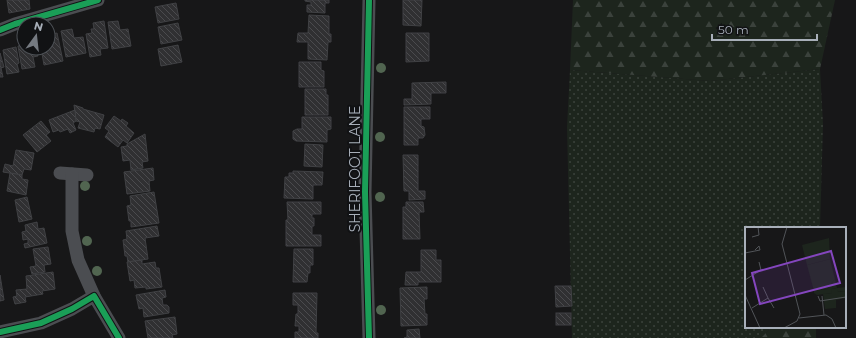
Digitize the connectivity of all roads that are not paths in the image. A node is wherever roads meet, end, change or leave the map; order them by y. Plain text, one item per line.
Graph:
1 (98, 0) edge
2 (369, 0) edge
3 (0, 30) edge
4 (87, 175) dead end
5 (94, 296) junction
6 (0, 332) edge
7 (119, 338) edge
8 (369, 338) edge

1 - 3 street
2 - 8 street, SHERIFOOT LANE
4 - 5 street
5 - 6 street
5 - 7 street

